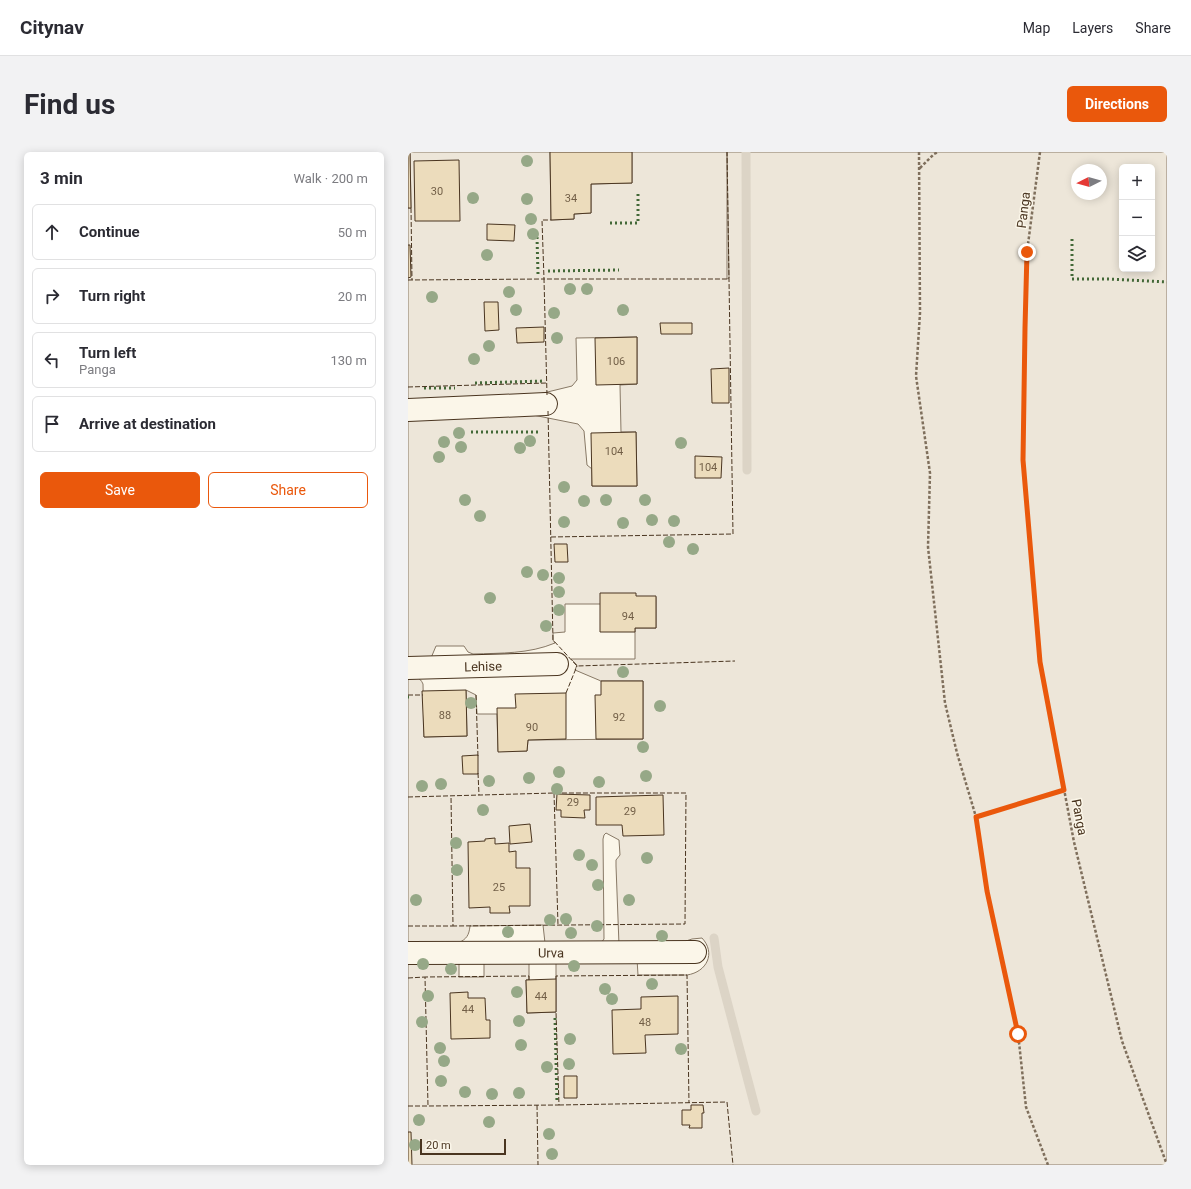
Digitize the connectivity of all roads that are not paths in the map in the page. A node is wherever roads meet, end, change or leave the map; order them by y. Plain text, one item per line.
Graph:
1 (546, 404) dead end
2 (408, 410) edge
3 (557, 664) dead end
4 (408, 668) edge
5 (695, 952) dead end
6 (408, 953) edge

1 - 2 street
3 - 4 street, Lehise
5 - 6 street, Urva

